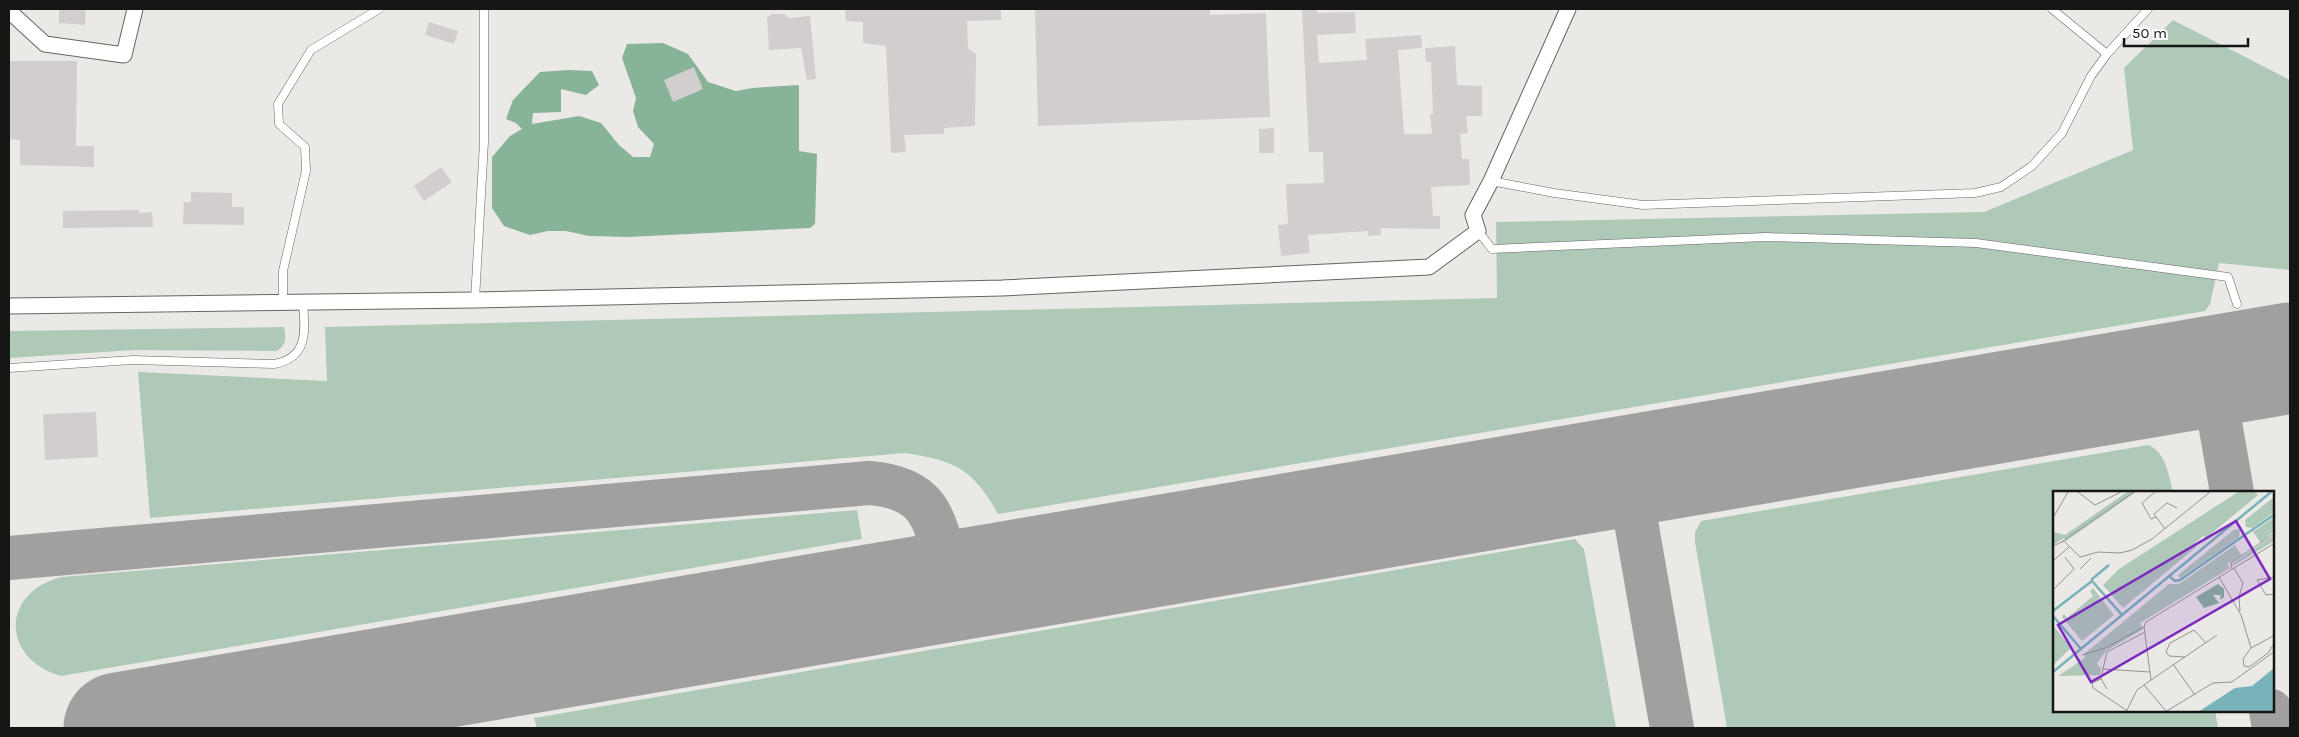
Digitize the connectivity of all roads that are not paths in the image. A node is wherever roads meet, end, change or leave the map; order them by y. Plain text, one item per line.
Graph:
1 (135, 9) edge
2 (379, 9) edge
3 (484, 9) edge
4 (1568, 9) edge
5 (2052, 9) edge
6 (2148, 9) edge
7 (9, 11) edge
8 (2106, 54) junction
9 (1491, 181) junction
10 (1478, 230) junction
11 (475, 300) junction
12 (283, 302) junction
13 (303, 302) junction
14 (2237, 304) dead end
15 (9, 306) edge
16 (9, 368) edge

1 - 7 street
2 - 12 lane
3 - 11 lane
4 - 9 street
5 - 8 lane
6 - 8 lane
8 - 9 lane
9 - 10 street
10 - 11 street
10 - 14 lane
11 - 13 street
12 - 13 street
12 - 15 street
13 - 16 lane

